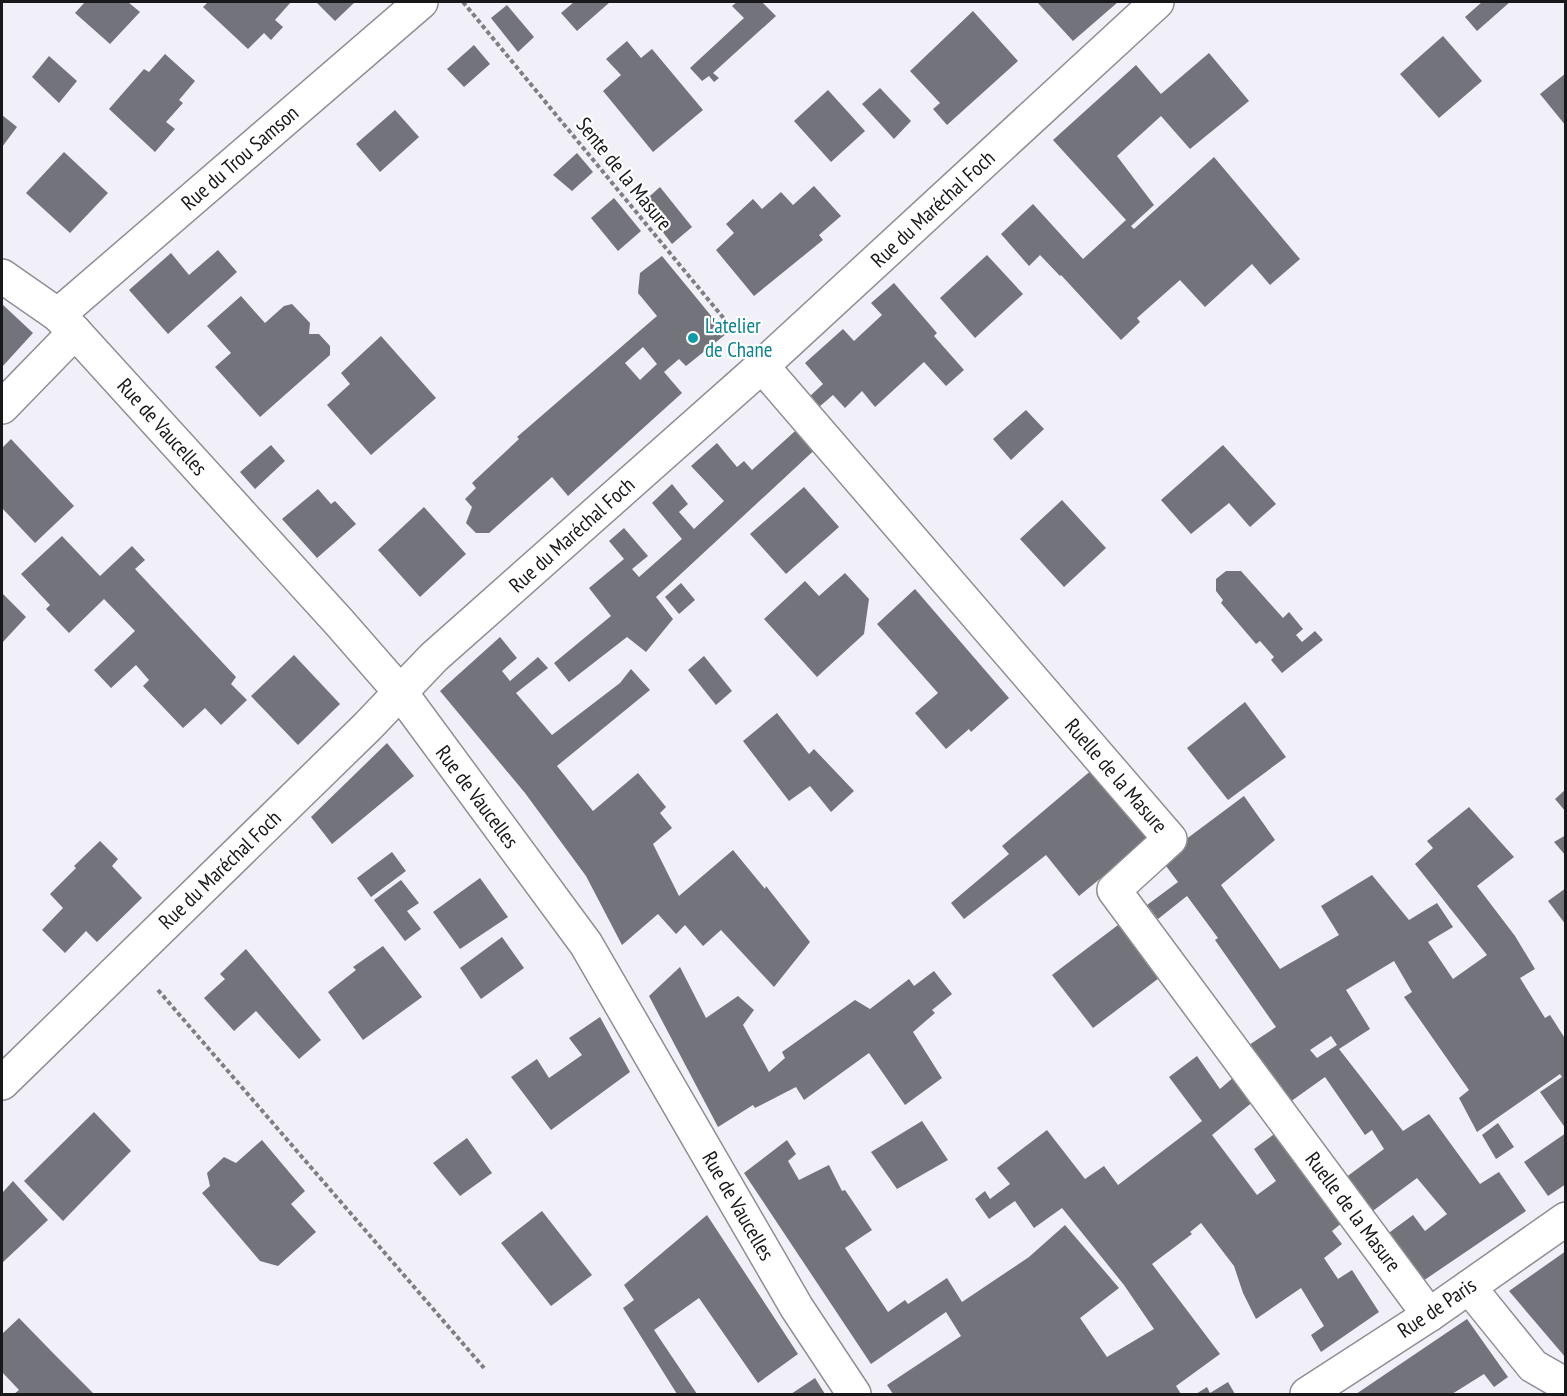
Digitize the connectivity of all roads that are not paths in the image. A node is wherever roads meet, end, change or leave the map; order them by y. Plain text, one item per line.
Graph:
1 (421, 2) edge
2 (1157, 2) edge
3 (2, 276) edge
4 (67, 324) junction
5 (762, 366) junction
6 (2, 407) edge
7 (401, 693) junction
8 (2, 1083) edge
9 (1566, 1219) edge
10 (1469, 1287) junction
11 (1429, 1315) junction
12 (1566, 1385) edge
13 (854, 1395) edge
14 (1307, 1395) edge

1 - 4 street, Rue du Trou Samson
2 - 5 street, Rue du Maréchal Foch
3 - 4 street, Rue de Vaucelles
4 - 6 street, Rue du Trou Samson
4 - 7 street, Rue de Vaucelles
5 - 7 street, Rue du Maréchal Foch
5 - 11 street, Ruelle de la Masure
7 - 8 street, Rue du Maréchal Foch
7 - 13 street, Rue de Vaucelles
9 - 10 street, Rue de Paris
10 - 11 street, Rue de Paris
10 - 12 street
11 - 14 street, Rue de Paris

